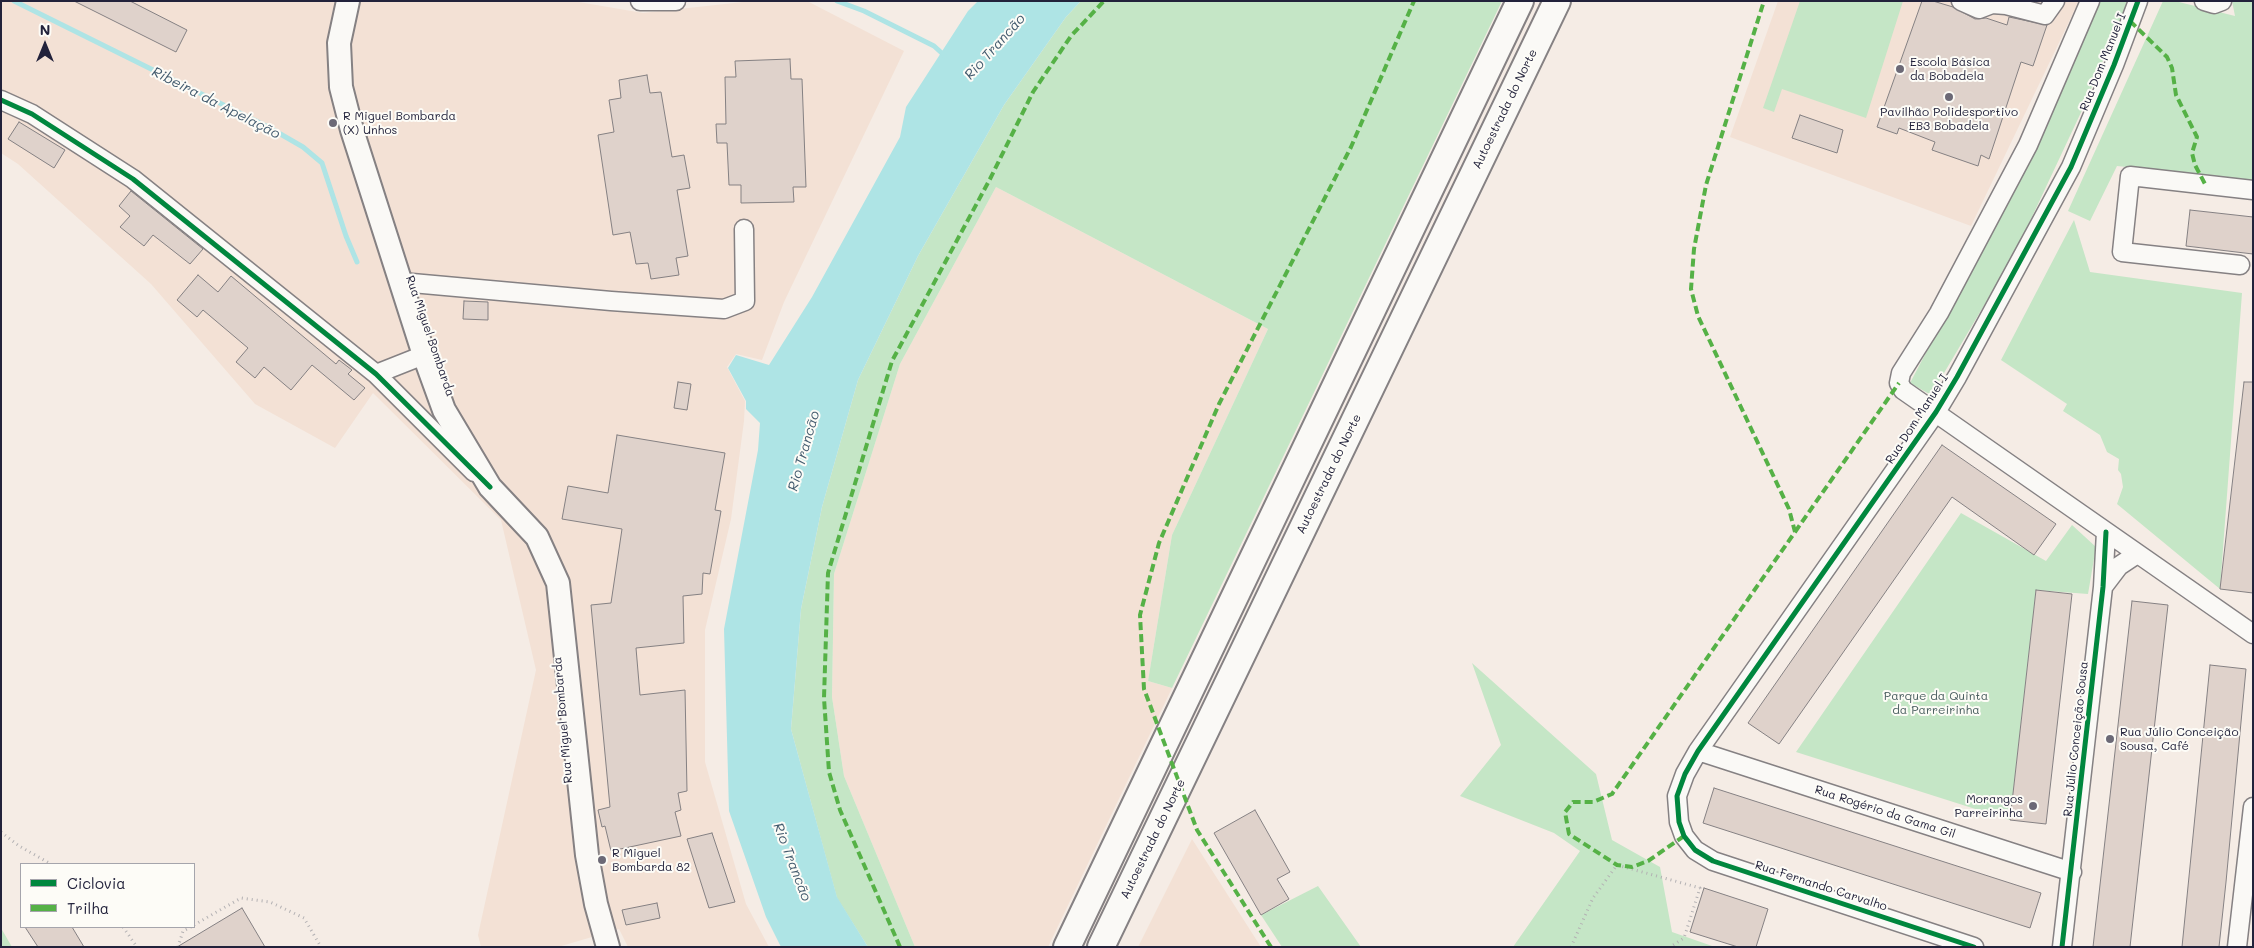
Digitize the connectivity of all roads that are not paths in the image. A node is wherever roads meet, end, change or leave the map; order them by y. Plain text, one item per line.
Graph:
1 (348, 1) edge
2 (640, 1) edge
3 (676, 1) edge
4 (1520, 1) edge
5 (1557, 1) edge
6 (1961, 1) edge
7 (2056, 1) edge
8 (2090, 1) edge
9 (2138, 1) edge
10 (2204, 1) edge
11 (2222, 1) edge
12 (1, 100) edge
13 (2253, 190) edge
14 (744, 229) dead end
15 (2240, 265) dead end
16 (401, 282) junction
17 (424, 355) junction
18 (376, 374) junction
19 (1936, 412) junction
20 (490, 487) junction
21 (2106, 532) junction
22 (2137, 554) junction
23 (2103, 587) junction
24 (2252, 632) edge
25 (1698, 751) junction
26 (2253, 807) edge
27 (1678, 822) joint
28 (2072, 872) junction
29 (608, 947) edge
30 (1066, 947) edge
31 (1101, 947) edge
32 (1974, 947) edge
33 (2062, 947) edge
34 (2237, 947) edge

1 - 16 main road, Rua Miguel Bombarda
2 - 3 street
4 - 30 highway
5 - 31 highway, Autoestrada do Norte
6 - 7 street
8 - 19 street, Rua Dom Manuel I
9 - 19 street, Rua Dom Manuel I
10 - 11 street
12 - 18 street
13 - 15 street
14 - 16 street
16 - 17 main road, Rua Miguel Bombarda
17 - 18 street
17 - 20 main road, Rua Miguel Bombarda
18 - 20 street
19 - 21 street
19 - 25 street, Rua Dom Manuel I
20 - 29 main road, Rua Miguel Bombarda
21 - 22 street
21 - 23 street, Rua Júlio Conceição Sousa
22 - 23 street
22 - 24 street
23 - 28 street, Rua Júlio Conceição Sousa
25 - 27 street, Rua Dom Manuel I
25 - 28 street, Rua Rogério da Gama Gil
26 - 34 street
27 - 32 street, Rua Fernando Carvalho
28 - 33 street, Rua Júlio Conceição Sousa

